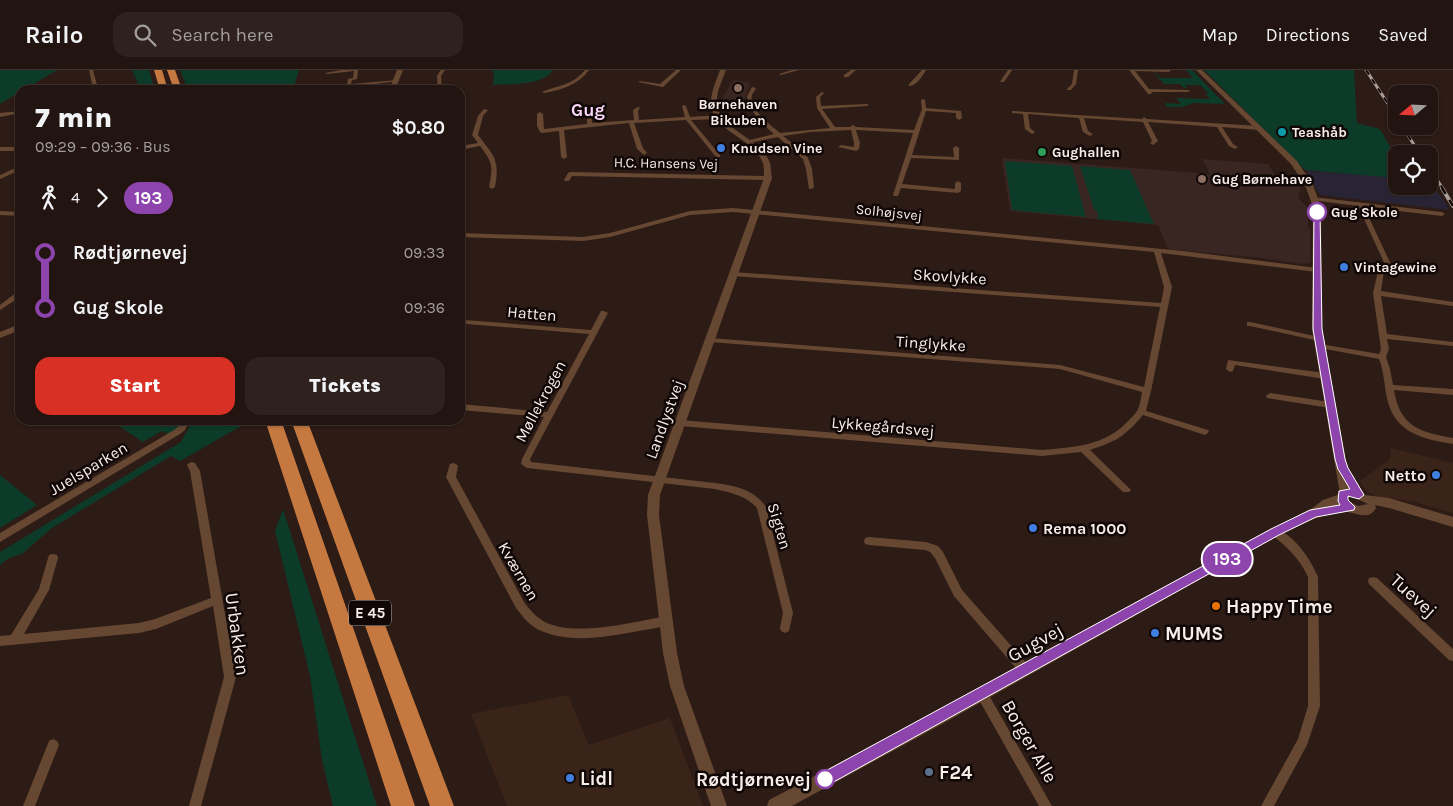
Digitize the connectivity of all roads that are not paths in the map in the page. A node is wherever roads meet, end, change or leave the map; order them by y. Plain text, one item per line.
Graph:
1 (91, 70) edge
2 (158, 70) edge
3 (171, 70) edge
4 (355, 70) edge
5 (400, 70) edge
6 (442, 70) edge
7 (586, 70) edge
8 (679, 70) edge
9 (723, 70) edge
10 (797, 70) edge
11 (854, 70) edge
12 (924, 70) edge
13 (1010, 70) edge
14 (1076, 70) edge
15 (1131, 70) edge
16 (1199, 70) edge
17 (1169, 71) edge
18 (327, 73) dead end
19 (781, 74) dead end
20 (846, 76) dead end
21 (397, 81) junction
22 (1002, 81) dead end
23 (640, 82) dead end
24 (94, 85) edge
25 (162, 85) edge
26 (176, 85) edge
27 (349, 85) edge
28 (369, 85) edge
29 (395, 85) edge
30 (440, 85) edge
31 (911, 85) dead end
32 (754, 88) dead end
33 (1069, 89) dead end
34 (1188, 91) dead end
35 (544, 92) dead end
36 (822, 93) dead end
37 (923, 100) dead end
38 (867, 105) dead end
39 (684, 106) dead end
40 (638, 108) dead end
41 (819, 108) junction
42 (924, 109) junction
43 (486, 110) dead end
44 (589, 110) dead end
45 (1014, 112) dead end
46 (15, 113) edge
47 (1025, 113) junction
48 (540, 114) dead end
49 (0, 115) edge
50 (718, 117) junction
51 (1081, 117) junction
52 (959, 118) dead end
53 (688, 119) junction
54 (1144, 119) junction
55 (634, 121) junction
56 (590, 125) junction
57 (1218, 125) junction
58 (853, 127) junction
59 (561, 128) junction
60 (833, 128) junction
61 (1259, 128) junction
62 (916, 132) junction
63 (1032, 132) dead end
64 (779, 134) junction
65 (1090, 134) dead end
66 (749, 141) junction
67 (1153, 143) dead end
68 (481, 144) junction
69 (465, 147) edge
70 (841, 147) dead end
71 (1235, 147) dead end
72 (956, 148) dead end
73 (0, 149) edge
74 (15, 149) edge
75 (644, 153) dead end
76 (718, 156) dead end
77 (910, 156) junction
78 (564, 157) dead end
79 (15, 170) edge
80 (0, 177) edge
81 (768, 178) junction
82 (567, 180) dead end
83 (958, 183) dead end
84 (901, 186) junction
85 (492, 187) dead end
86 (811, 188) dead end
87 (896, 195) dead end
88 (1314, 199) junction
89 (1360, 204) junction
90 (756, 212) junction
91 (0, 213) edge
92 (15, 214) edge
93 (1442, 214) dead end
94 (465, 235) edge
95 (1157, 251) junction
96 (1317, 270) junction
97 (1381, 271) dead end
98 (1391, 271) dead end
99 (733, 274) junction
100 (1377, 293) junction
101 (15, 298) edge
102 (1453, 304) edge
103 (1165, 305) junction
104 (0, 308) edge
105 (604, 313) dead end
106 (467, 322) dead end
107 (1250, 324) dead end
108 (15, 329) edge
109 (594, 332) junction
110 (0, 335) edge
111 (1383, 336) junction
112 (710, 340) junction
113 (1320, 342) junction
114 (1453, 344) edge
115 (1382, 357) junction
116 (1231, 363) dead end
117 (1325, 376) junction
118 (1390, 387) junction
119 (1147, 391) junction
120 (1453, 392) edge
121 (1270, 396) dead end
122 (1330, 405) junction
123 (465, 408) edge
124 (1141, 412) junction
125 (549, 415) junction
126 (680, 423) junction
127 (184, 425) edge
128 (275, 425) edge
129 (301, 425) edge
130 (1205, 432) dead end
131 (1453, 441) edge
132 (1083, 449) junction
133 (192, 465) dead end
134 (453, 466) dead end
135 (1343, 469) junction
136 (660, 478) junction
137 (1126, 490) dead end
138 (1346, 499) junction
139 (1365, 501) junction
140 (1453, 522) edge
141 (1275, 532) junction
142 (0, 538) edge
143 (870, 541) dead end
144 (53, 558) dead end
145 (1372, 581) dead end
146 (216, 600) junction
147 (666, 622) junction
148 (785, 628) dead end
149 (15, 639) junction
150 (0, 641) edge
151 (1453, 656) edge
152 (1025, 670) junction
153 (982, 694) junction
154 (54, 745) dead end
155 (795, 801) edge
156 (29, 806) edge
157 (195, 806) edge
158 (403, 806) edge
159 (442, 806) edge
160 (719, 806) edge
161 (775, 806) edge
162 (1046, 806) edge
163 (1267, 806) edge

1 - 24 street
2 - 25 highway
3 - 26 highway
4 - 18 street
4 - 27 street
5 - 21 street
6 - 30 street
7 - 35 street
8 - 23 street
9 - 50 street
10 - 19 street
11 - 20 street
12 - 31 street
13 - 22 street
14 - 33 street
15 - 17 street
15 - 34 street
16 - 61 street
21 - 28 street
21 - 29 street
32 - 64 street
36 - 41 street
37 - 42 street
38 - 41 street
39 - 53 street
40 - 55 street
41 - 60 street
42 - 52 street
42 - 62 street
43 - 68 street
44 - 56 street
45 - 47 street
46 - 49 street
47 - 51 street
47 - 63 street
48 - 59 street
50 - 53 street
50 - 66 street
51 - 54 street
51 - 65 street
53 - 55 street
53 - 76 street
54 - 57 street
54 - 67 street
55 - 56 street
55 - 75 street
56 - 59 street
57 - 61 street
57 - 71 street
58 - 60 street
58 - 62 street
58 - 70 street
59 - 78 street
60 - 64 street
61 - 88 street
62 - 77 street
64 - 66 street
64 - 86 street
66 - 81 street
68 - 69 street
68 - 85 street
72 - 77 street
73 - 74 street
77 - 84 street
79 - 80 street
81 - 82 street, H.C. Hansens Vej
81 - 90 street, Landlystvej
83 - 84 street
84 - 87 street
88 - 89 street
88 - 96 street
89 - 93 street
89 - 98 street
90 - 94 street, Solhøjsvej
90 - 95 street, Solhøjsvej
90 - 99 street, Landlystvej
91 - 92 street
95 - 96 street, Solhøjsvej
95 - 103 street, Lykkegårdsvej
96 - 113 street
97 - 100 street
99 - 103 street, Skovlykke
99 - 112 street, Landlystvej
100 - 102 street
100 - 111 street
101 - 104 street
103 - 119 street, Lykkegårdsvej
105 - 109 street, Møllekrogen
106 - 109 street, Hatten
107 - 113 street
108 - 110 street
109 - 125 street, Møllekrogen
111 - 114 street
111 - 115 street
112 - 119 street, Tinglykke
112 - 126 street, Landlystvej
113 - 115 street
113 - 117 street
115 - 118 street
116 - 117 street
117 - 122 street
118 - 120 street
118 - 131 street
119 - 124 street, Lykkegårdsvej
121 - 122 street
122 - 135 street
123 - 125 street
124 - 130 street
124 - 132 street, Lykkegårdsvej
125 - 136 street, Møllekrogen
126 - 132 street, Lykkegårdsvej
126 - 136 street, Landlystvej
127 - 142 street, Juelsparken
128 - 158 highway, E 45
129 - 159 highway, E 45
132 - 137 street
133 - 146 street, Urbakken
134 - 147 street, Kværnen
135 - 138 street
135 - 139 street
136 - 147 street, Landlystvej
136 - 148 street, Sigten
138 - 139 street
138 - 139 street
138 - 141 street, Gugvej
139 - 140 street
141 - 152 street, Gugvej
141 - 163 street
143 - 152 street
144 - 149 street
145 - 151 street, Tuevej
146 - 149 street
146 - 157 street, Urbakken
147 - 160 street, Landlystvej
149 - 150 street
152 - 153 street, Gugvej
153 - 155 street, Gugvej
153 - 162 street, Borger Alle
154 - 156 street
155 - 161 street, Gugvej

